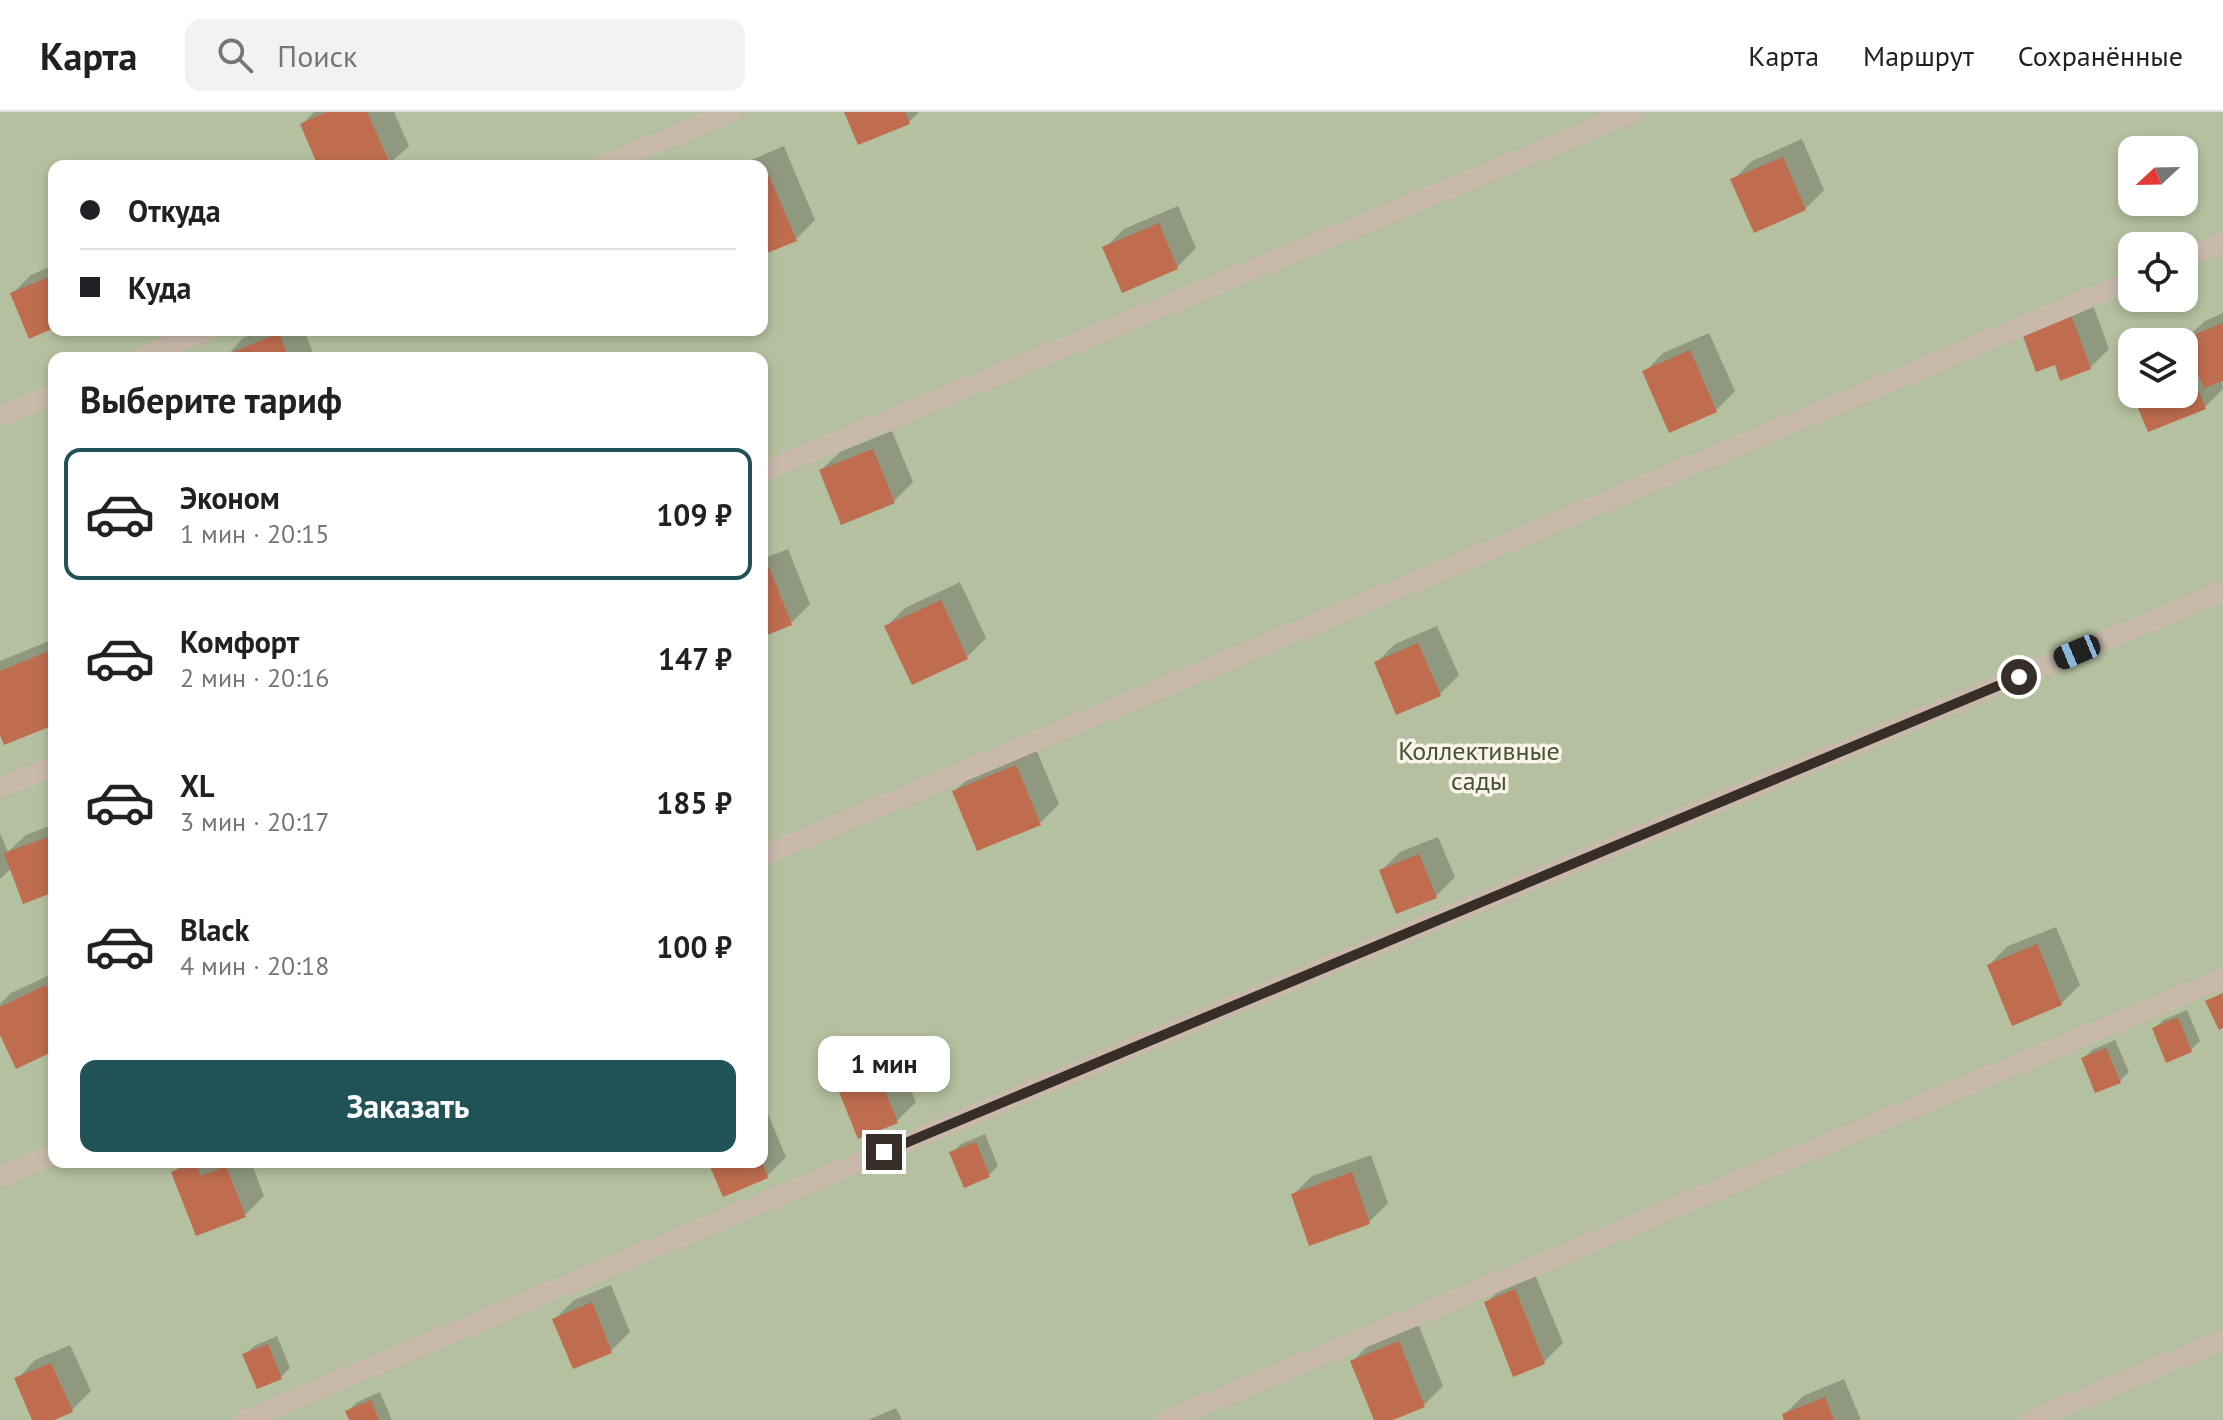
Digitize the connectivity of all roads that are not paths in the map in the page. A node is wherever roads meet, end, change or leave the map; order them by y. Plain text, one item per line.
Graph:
1 (731, 112) edge
2 (1634, 112) edge
3 (615, 160) edge
4 (2223, 242) edge
5 (2198, 252) edge
6 (2118, 286) edge
7 (193, 336) edge
8 (154, 352) edge
9 (48, 396) edge
10 (0, 416) edge
11 (768, 470) edge
12 (2223, 591) edge
13 (48, 768) edge
14 (0, 788) edge
15 (768, 853) edge
16 (2223, 978) edge
17 (48, 1157) edge
18 (0, 1177) edge
19 (2223, 1340) edge
20 (244, 1420) edge
21 (1167, 1420) edge
22 (2031, 1420) edge

1 - 3 lane
2 - 11 lane
4 - 5 lane
6 - 15 lane
7 - 8 lane
9 - 10 lane
12 - 20 lane
13 - 14 lane
16 - 21 lane
17 - 18 lane
19 - 22 lane

